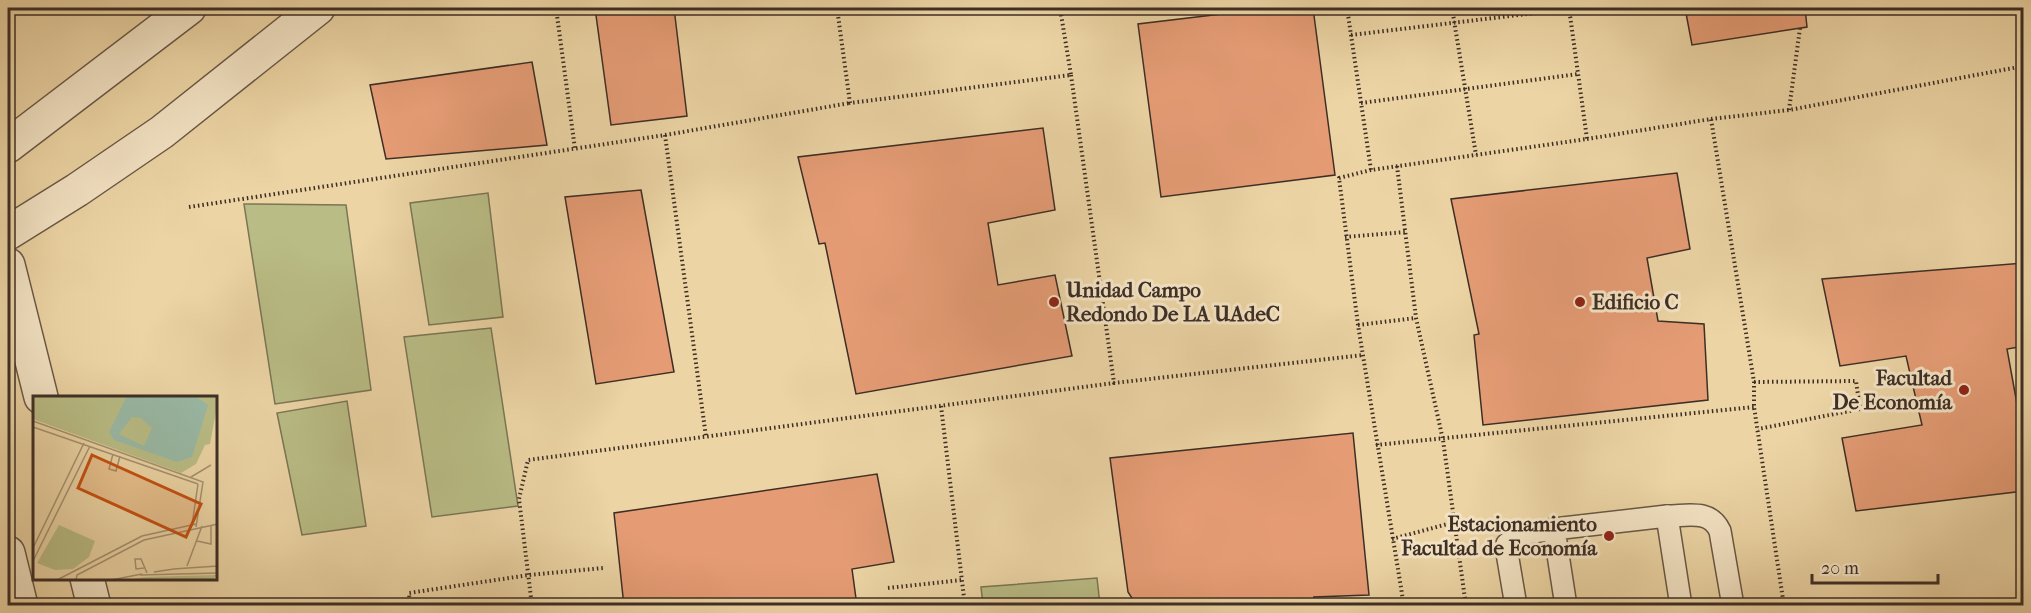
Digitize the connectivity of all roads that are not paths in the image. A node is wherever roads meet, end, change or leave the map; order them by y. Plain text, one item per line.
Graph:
1 (189, 8) edge
2 (318, 8) edge
3 (8, 146) edge
4 (8, 233) edge
5 (8, 265) edge
6 (41, 396) edge
7 (1667, 516) junction
8 (1554, 529) junction
9 (8, 553) edge
10 (87, 580) edge
11 (21, 606) edge
12 (94, 606) edge
13 (1516, 606) edge
14 (1566, 606) edge
15 (1681, 606) edge
16 (1733, 606) edge

1 - 3 street
2 - 4 street
5 - 6 street
7 - 8 lane
7 - 15 lane
7 - 16 lane
8 - 13 lane
8 - 14 lane
9 - 11 street
10 - 12 street

